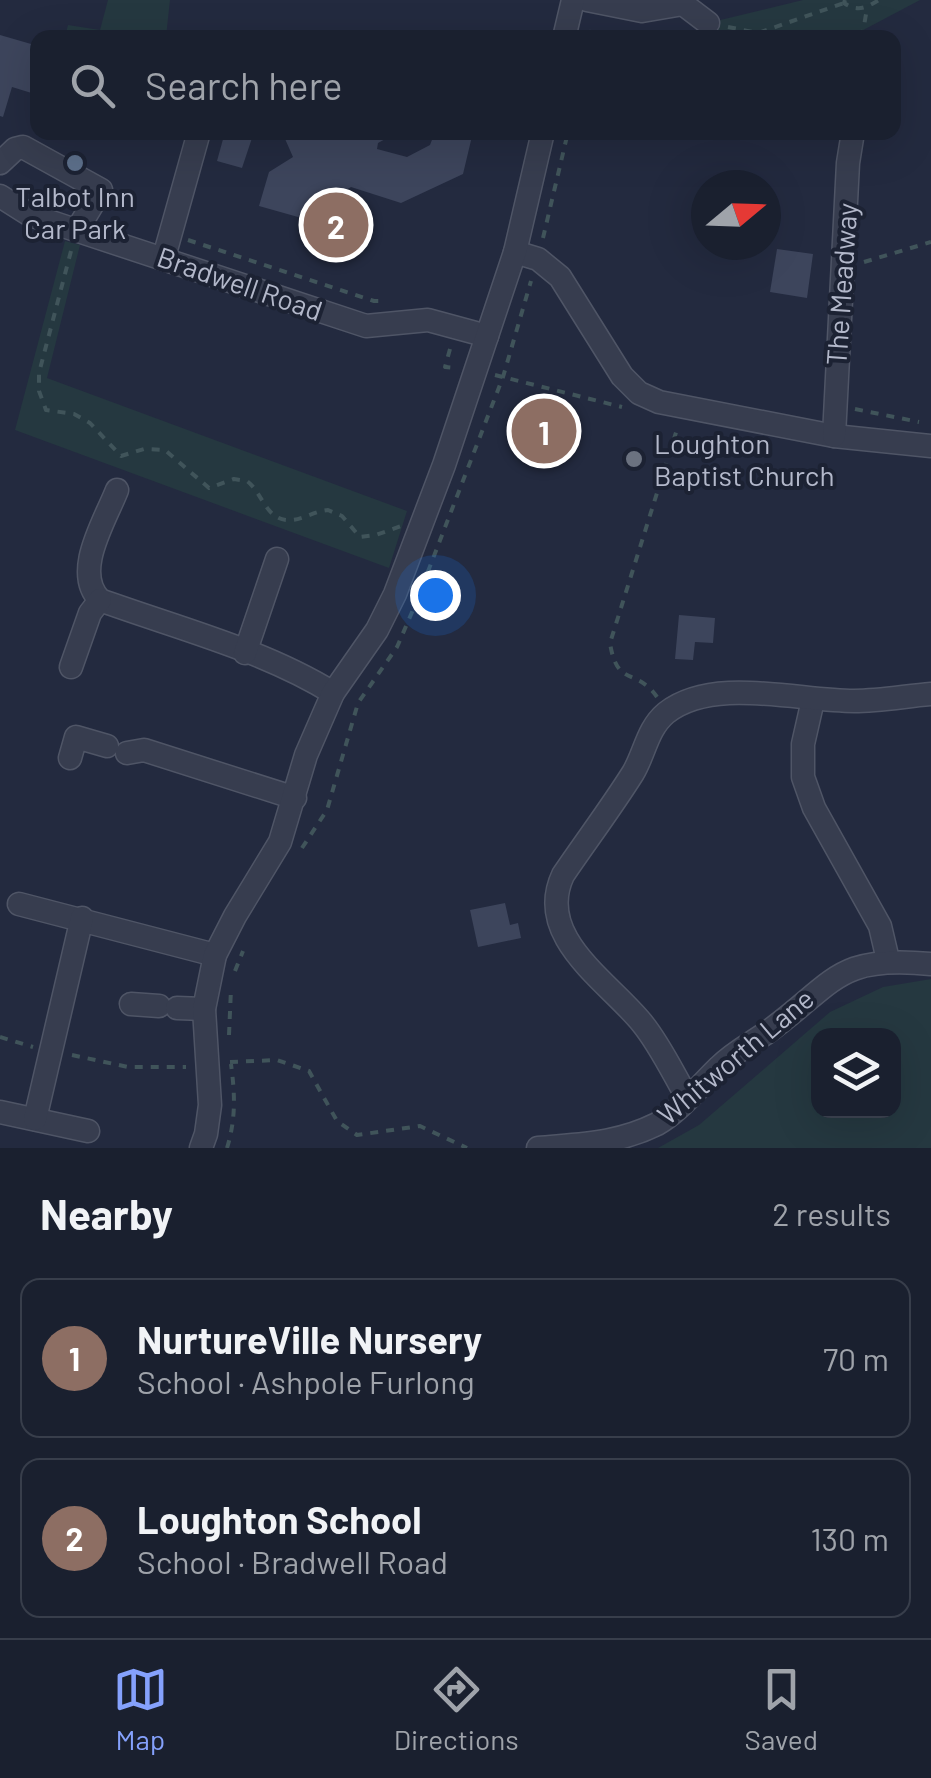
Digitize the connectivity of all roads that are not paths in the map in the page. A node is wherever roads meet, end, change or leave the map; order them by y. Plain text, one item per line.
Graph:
1 (573, 0) edge
2 (587, 0) edge
3 (708, 23) road end
4 (566, 30) edge
5 (197, 140) edge
6 (541, 140) edge
7 (852, 140) edge
8 (0, 163) edge
9 (0, 196) edge
10 (76, 229) junction
11 (168, 246) junction
12 (515, 252) junction
13 (486, 336) junction
14 (834, 436) junction
15 (931, 446) edge
16 (117, 490) dead end
17 (277, 559) dead end
18 (100, 600) junction
19 (244, 652) junction
20 (71, 667) dead end
21 (334, 693) junction
22 (931, 694) edge
23 (812, 700) junction
24 (70, 758) dead end
25 (295, 798) junction
26 (19, 904) dead end
27 (82, 918) junction
28 (215, 956) junction
29 (888, 960) junction
30 (931, 964) edge
31 (131, 1004) dead end
32 (204, 1009) junction
33 (688, 1097) junction
34 (0, 1112) edge
35 (35, 1119) junction
36 (88, 1131) dead end
37 (201, 1148) edge
38 (538, 1148) edge

1 - 4 street
2 - 3 street
5 - 11 street
6 - 12 street
7 - 14 street, The Meadway
8 - 10 street
9 - 10 street, Bradwell Road
10 - 11 street, Bradwell Road
11 - 13 street, Bradwell Road
12 - 13 street
12 - 14 street
13 - 21 street
14 - 15 street
16 - 18 street
17 - 19 street
18 - 19 street
18 - 20 street
19 - 21 street
21 - 25 street
22 - 23 street
23 - 29 street
23 - 33 street
24 - 25 street
25 - 28 street
26 - 27 street
27 - 28 street
27 - 35 street
28 - 32 street
29 - 30 street, Whitworth Lane
29 - 33 street, Whitworth Lane
31 - 32 street
32 - 37 street
33 - 38 street, Whitworth Lane
34 - 35 street
35 - 36 street

